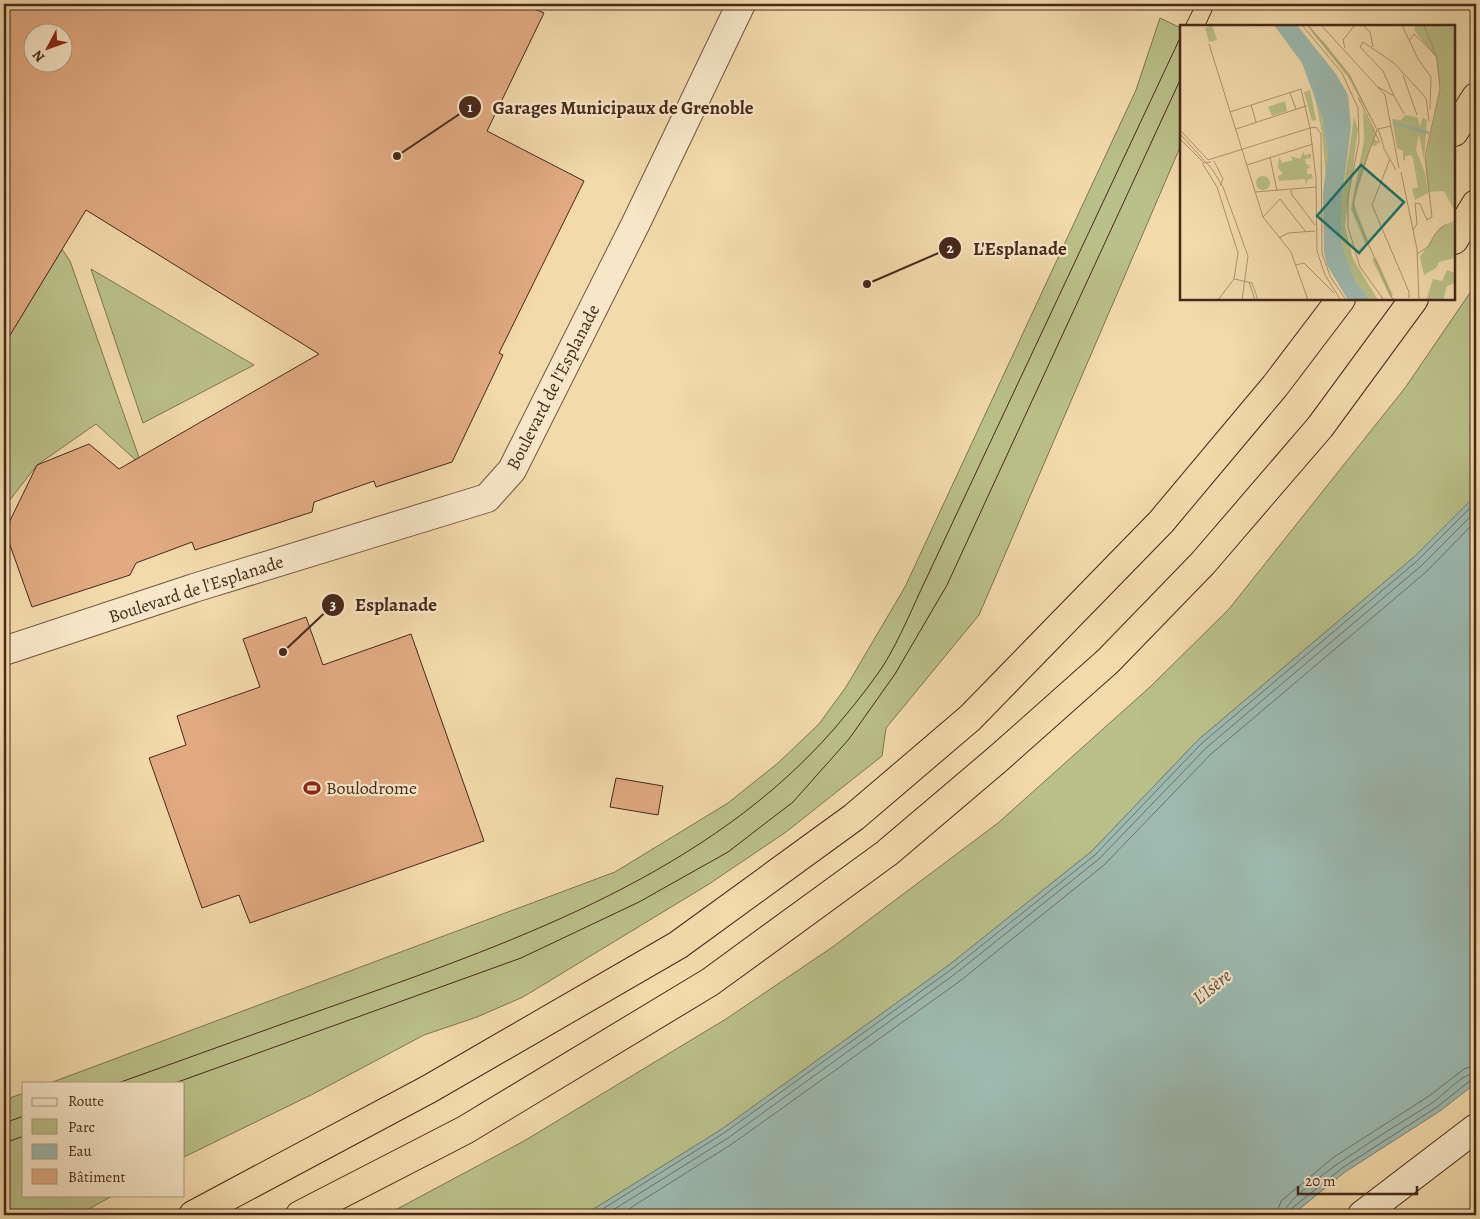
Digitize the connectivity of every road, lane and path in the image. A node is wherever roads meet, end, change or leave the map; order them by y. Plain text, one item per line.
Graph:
1 (741, 4) edge
2 (1476, 97) edge
3 (1455, 130) edge
4 (1476, 204) edge
5 (1455, 238) edge
6 (1339, 300) edge
7 (1413, 300) edge
8 (4, 652) edge
9 (1476, 1128) edge
10 (193, 1215) edge
11 (300, 1215) edge
12 (1362, 1215) edge

1 - 8 street, Boulevard de l'Esplanade
2 - 3 highway
4 - 5 highway
6 - 10 highway
7 - 11 highway
9 - 12 street

